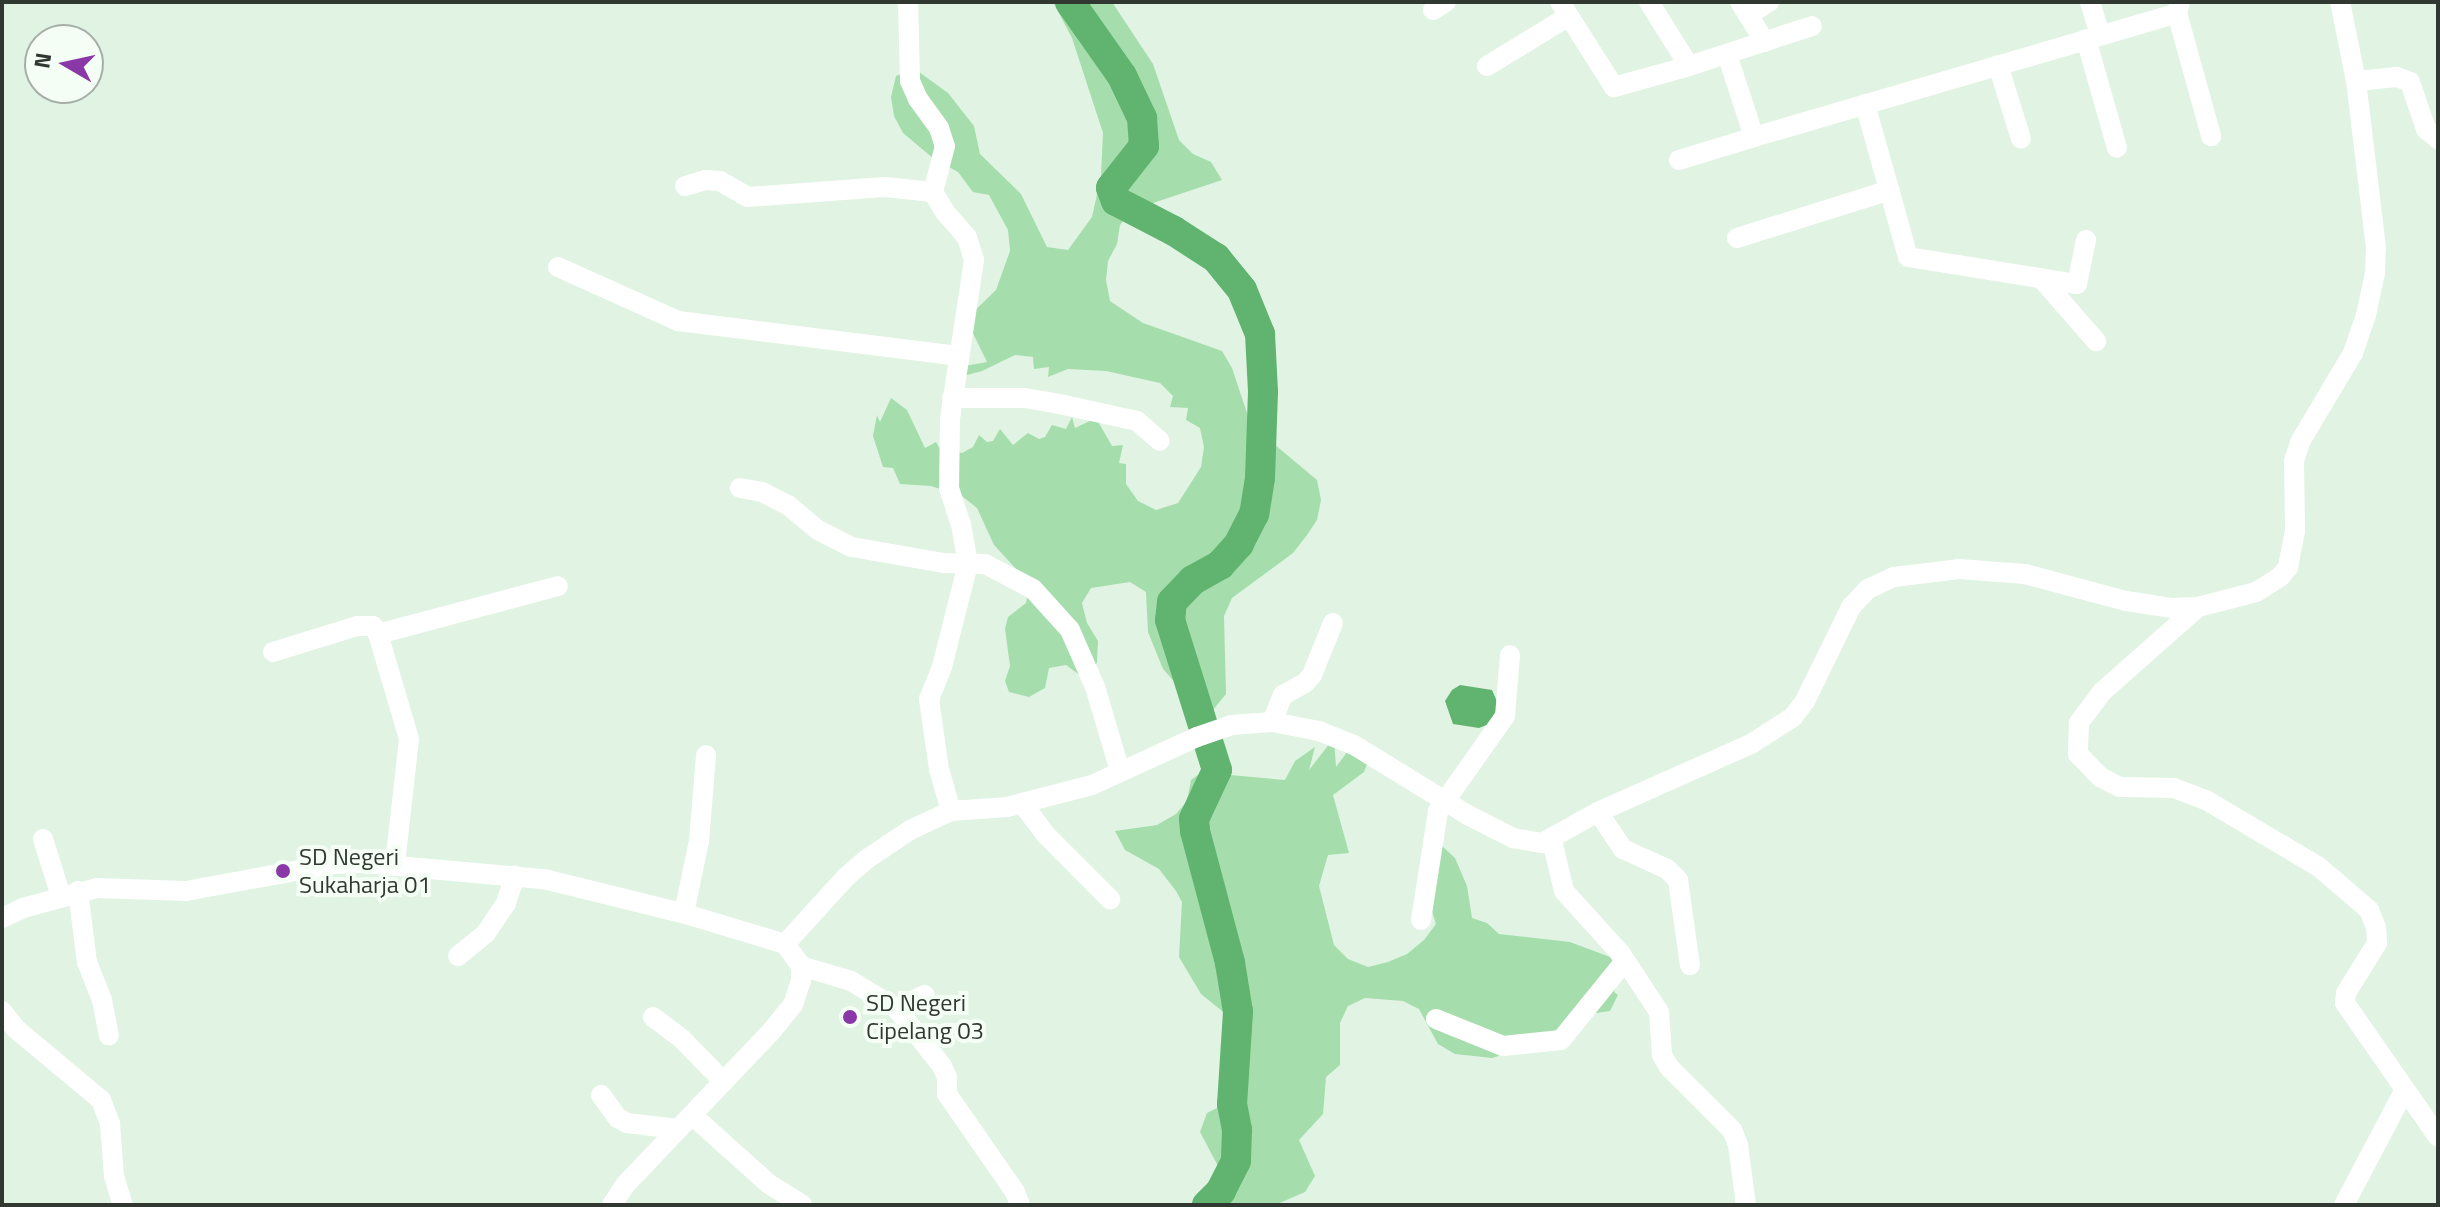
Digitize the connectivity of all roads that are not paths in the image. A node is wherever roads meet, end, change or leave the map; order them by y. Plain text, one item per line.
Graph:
1 (908, 2) edge
2 (1649, 2) edge
3 (1769, 2) edge
4 (2090, 2) edge
5 (2340, 2) edge
6 (2178, 7) edge
7 (1565, 9) edge
8 (1744, 9) edge
9 (1812, 26) dead end
10 (2093, 37) junction
11 (1765, 42) junction
12 (1727, 54) junction
13 (1998, 65) junction
14 (1487, 66) dead end
15 (1689, 66) junction
16 (2356, 81) junction
17 (1865, 104) junction
18 (2211, 136) dead end
19 (1754, 137) junction
20 (2021, 139) dead end
21 (2438, 139) edge
22 (2117, 148) dead end
23 (1679, 160) dead end
24 (685, 186) dead end
25 (1890, 190) junction
26 (933, 192) junction
27 (1737, 238) dead end
28 (2086, 240) dead end
29 (558, 267) dead end
30 (2041, 278) junction
31 (2096, 341) dead end
32 (960, 356) junction
33 (952, 398) junction
34 (1160, 441) dead end
35 (740, 488) dead end
36 (968, 564) junction
37 (558, 586) dead end
38 (2198, 607) junction
39 (1333, 623) dead end
40 (378, 634) junction
41 (273, 652) dead end
42 (1510, 655) dead end
43 (1272, 722) junction
44 (706, 755) dead end
45 (1120, 771) junction
46 (1444, 801) junction
47 (1022, 803) junction
48 (951, 811) junction
49 (1598, 812) junction
50 (43, 839) dead end
51 (1552, 840) junction
52 (395, 864) junction
53 (515, 875) junction
54 (70, 894) junction
55 (1110, 899) dead end
56 (684, 913) junction
57 (2, 918) edge
58 (1421, 920) dead end
59 (785, 944) junction
60 (458, 956) dead end
61 (1625, 961) junction
62 (1690, 965) dead end
63 (801, 966) junction
64 (925, 995) dead end
65 (897, 1009) junction
66 (2, 1011) edge
67 (653, 1017) dead end
68 (1436, 1019) dead end
69 (109, 1035) dead end
70 (724, 1082) junction
71 (2404, 1091) junction
72 (601, 1095) dead end
73 (685, 1122) junction
74 (2438, 1137) edge
75 (123, 1205) edge
76 (612, 1205) edge
77 (802, 1205) edge
78 (1020, 1205) edge
79 (1746, 1205) edge
80 (2344, 1205) edge

1 - 26 street
2 - 15 street
3 - 8 street
4 - 10 street
5 - 16 street
6 - 10 street
6 - 18 street
7 - 14 street
7 - 15 street
8 - 11 street
9 - 11 street
10 - 13 street
10 - 22 street
11 - 12 street
12 - 15 street
12 - 19 street
13 - 17 street
13 - 20 street
16 - 21 street
16 - 38 street
17 - 19 street
17 - 25 street
19 - 23 street
24 - 26 street
25 - 27 street
25 - 30 street
26 - 32 street
28 - 30 street
29 - 32 street
30 - 31 street
32 - 33 street
33 - 34 street
33 - 36 street
35 - 36 street
36 - 45 street
36 - 48 street
37 - 40 street
38 - 49 street
38 - 71 street
39 - 43 street
40 - 41 street
40 - 52 street
42 - 46 street
43 - 45 street
43 - 46 street
44 - 56 street
45 - 47 street
46 - 51 street
46 - 58 street
47 - 48 street
47 - 55 street
48 - 59 street
49 - 51 street
49 - 62 street
50 - 54 street
51 - 61 street
52 - 53 street
52 - 54 street
53 - 56 street
53 - 60 street
54 - 57 street
54 - 69 street
56 - 59 street
59 - 63 street
61 - 68 street
61 - 79 street
63 - 65 street
63 - 70 street
64 - 65 street
65 - 78 street
66 - 75 street
67 - 70 street
70 - 73 street
71 - 74 street
71 - 80 street
72 - 73 street
73 - 76 street
73 - 77 street

